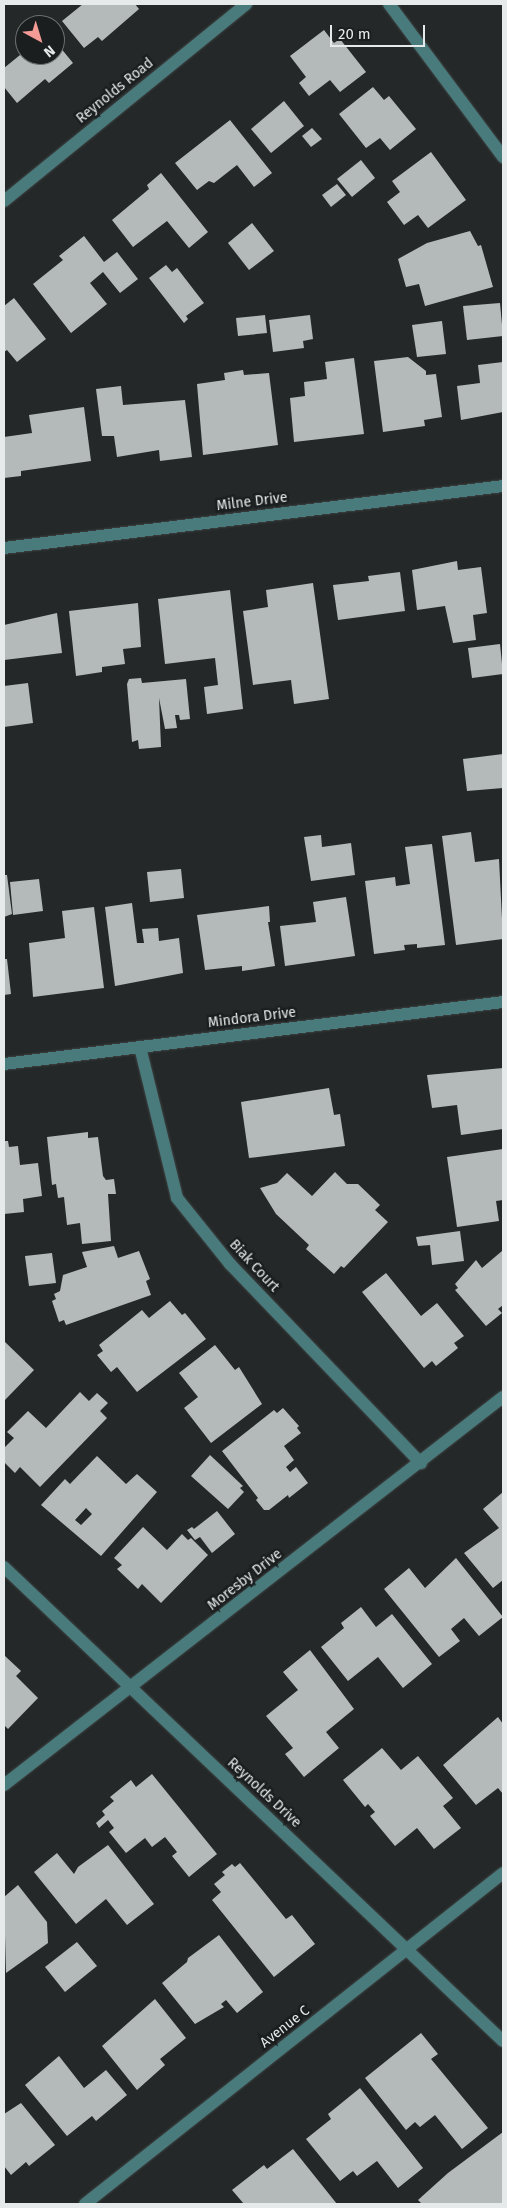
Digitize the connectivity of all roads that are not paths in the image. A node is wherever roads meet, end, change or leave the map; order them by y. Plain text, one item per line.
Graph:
1 (246, 4) edge
2 (389, 4) edge
3 (503, 157) edge
4 (4, 201) edge
5 (503, 486) edge
6 (4, 548) edge
7 (503, 1002) edge
8 (140, 1047) junction
9 (4, 1064) edge
10 (503, 1397) edge
11 (421, 1463) junction
12 (4, 1567) edge
13 (130, 1687) junction
14 (4, 1785) edge
15 (503, 1873) edge
16 (407, 1949) junction
17 (503, 2041) edge
18 (85, 2204) edge

1 - 4 street, Reynolds Road
2 - 3 street
5 - 6 street, Milne Drive
7 - 8 street, Mindora Drive
8 - 9 street, Mindora Drive
8 - 11 street, Biak Court
10 - 11 street, Moresby Drive
11 - 13 street, Moresby Drive
12 - 13 street, Reynolds Drive
13 - 14 street, Moresby Drive
13 - 16 street, Reynolds Drive
15 - 16 street, Avenue C
16 - 17 street, Reynolds Drive
16 - 18 street, Avenue C

